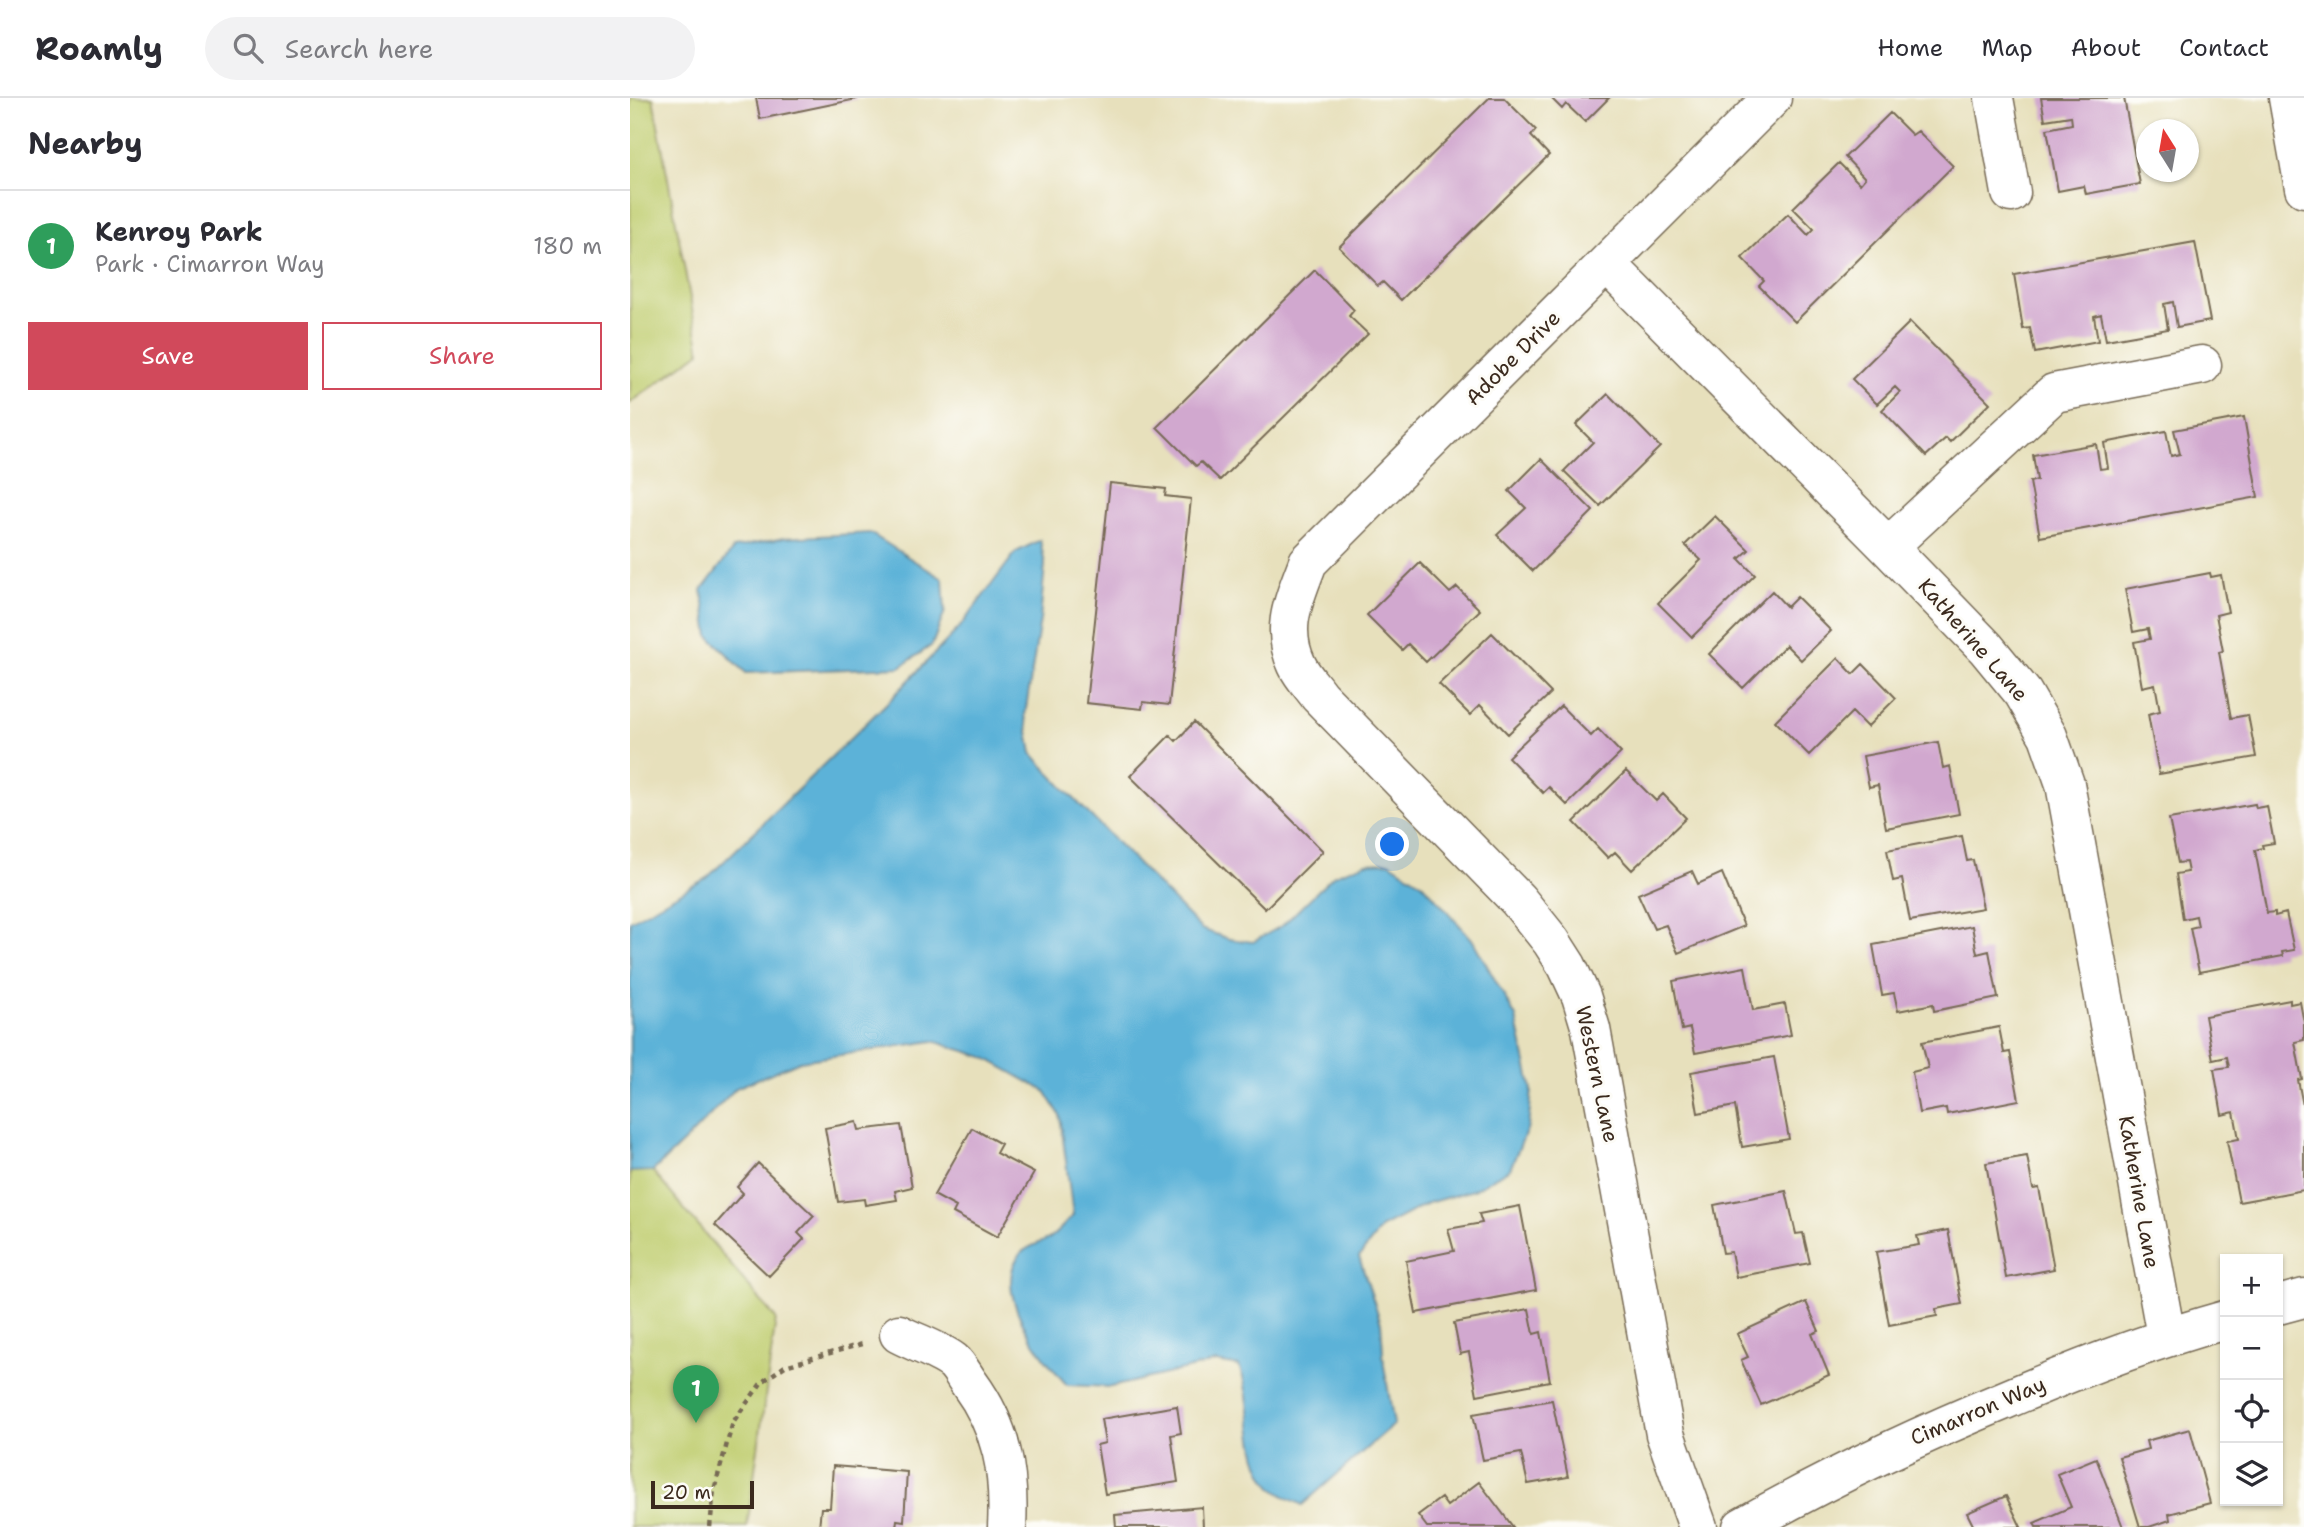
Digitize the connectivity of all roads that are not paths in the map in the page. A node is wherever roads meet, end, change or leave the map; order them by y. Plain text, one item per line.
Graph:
1 (1772, 98) edge
2 (1994, 98) edge
3 (2288, 98) edge
4 (2304, 188) edge
5 (2011, 193) dead end
6 (1607, 264) junction
7 (2202, 365) dead end
8 (1888, 547) junction
9 (1288, 636) joint
10 (2304, 1298) edge
11 (2283, 1304) edge
12 (2220, 1321) edge
13 (900, 1334) road end
14 (2166, 1336) junction
15 (1007, 1527) edge
16 (1698, 1527) edge
17 (1742, 1527) edge

1 - 6 street, Adobe Drive
2 - 5 street
3 - 4 street
6 - 8 street, Katherine Lane
6 - 9 street, Adobe Drive
7 - 8 street
8 - 14 street, Katherine Lane
9 - 16 street, Western Lane
10 - 11 street
12 - 14 street, Cimarron Way
13 - 15 street
14 - 17 street, Cimarron Way

